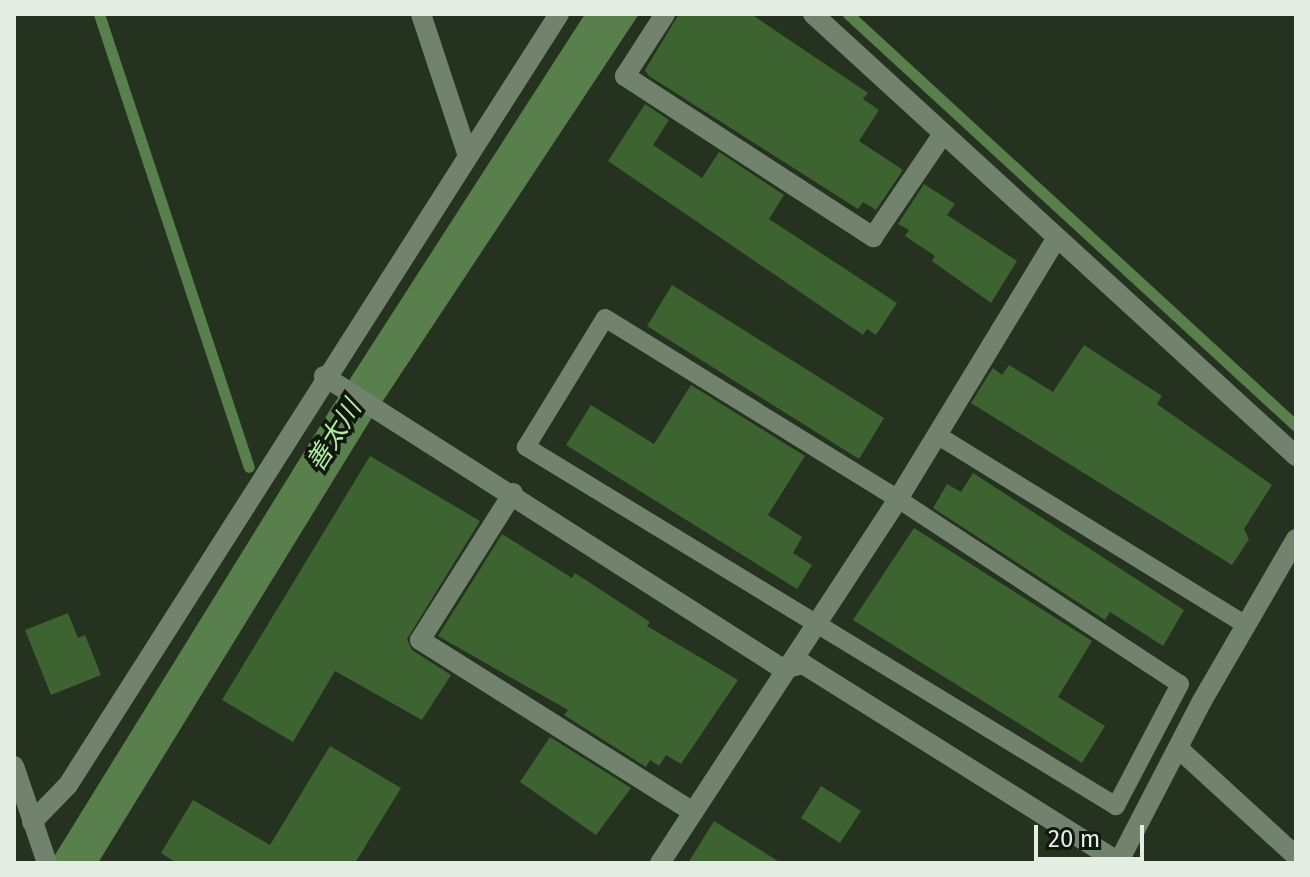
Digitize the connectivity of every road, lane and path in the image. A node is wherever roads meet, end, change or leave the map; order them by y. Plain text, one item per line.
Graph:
1 (421, 14) edge
2 (559, 14) edge
3 (665, 14) edge
4 (813, 14) edge
5 (943, 134) junction
6 (468, 156) junction
7 (1057, 237) junction
8 (329, 380) junction
9 (937, 435) junction
10 (1296, 456) edge
11 (513, 493) junction
12 (898, 499) junction
13 (1296, 539) edge
14 (815, 623) junction
15 (1246, 625) junction
16 (783, 669) junction
17 (1178, 748) junction
18 (14, 766) edge
19 (693, 812) junction
20 (32, 822) junction
21 (1296, 856) edge
22 (41, 860) edge
23 (1118, 862) edge
24 (660, 863) edge

1 - 6 street
2 - 6 street
3 - 5 street
4 - 5 street
5 - 7 street
6 - 8 street
7 - 9 street
7 - 10 street
8 - 11 street
8 - 20 street
9 - 12 street
9 - 15 lane
11 - 16 street
11 - 19 street
12 - 14 street
12 - 14 lane
12 - 14 lane
13 - 15 street
14 - 16 street
15 - 17 street
16 - 19 street
16 - 23 street
17 - 21 street
17 - 23 street
18 - 20 street
19 - 24 street
20 - 22 street

